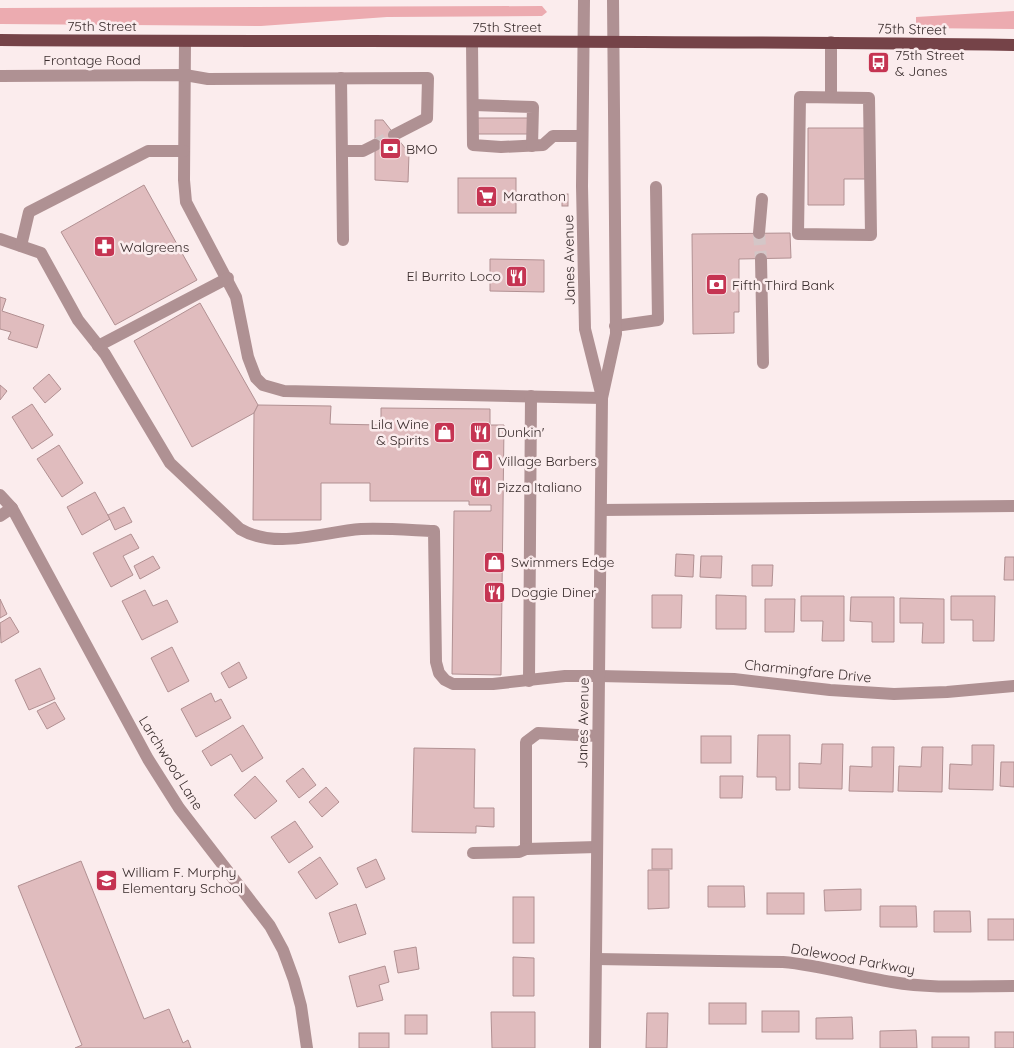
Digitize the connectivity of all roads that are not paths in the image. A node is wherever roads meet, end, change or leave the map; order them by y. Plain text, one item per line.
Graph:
1 (584, 0) edge
2 (613, 0) edge
3 (0, 40) edge
4 (185, 41) junction
5 (583, 41) junction
6 (472, 42) junction
7 (614, 42) junction
8 (831, 42) junction
9 (1014, 45) edge
10 (185, 75) junction
11 (0, 76) edge
12 (342, 78) junction
13 (831, 97) junction
14 (474, 105) junction
15 (394, 135) tunnel mouth
16 (582, 136) junction
17 (375, 145) tunnel mouth
18 (532, 146) junction
19 (184, 151) junction
20 (342, 151) junction
21 (656, 187) dead end
22 (762, 200) dead end
23 (759, 233) tunnel mouth
24 (0, 239) edge
25 (343, 240) dead end
26 (21, 246) junction
27 (761, 259) tunnel mouth
28 (228, 278) junction
29 (615, 326) junction
30 (98, 346) junction
31 (763, 363) dead end
32 (531, 396) junction
33 (602, 398) junction
34 (0, 495) edge
35 (1014, 506) edge
36 (12, 508) junction
37 (600, 510) junction
38 (0, 516) edge
39 (599, 676) junction
40 (529, 682) junction
41 (1014, 686) edge
42 (598, 736) junction
43 (597, 847) junction
44 (526, 849) junction
45 (472, 853) dead end
46 (596, 960) junction
47 (1014, 986) edge
48 (307, 1048) edge
49 (595, 1048) edge

1 - 5 street, Janes Avenue
2 - 7 street, Janes Avenue
3 - 4 main road, 75th Street
4 - 6 main road, 75th Street
4 - 10 street
5 - 6 main road, 75th Street
5 - 7 main road, 75th Street
5 - 16 street, Janes Avenue
6 - 14 street
7 - 8 main road, 75th Street
7 - 29 street, Janes Avenue
8 - 9 main road, 75th Street
8 - 13 street
10 - 11 street, Frontage Road
10 - 12 street, Frontage Road
10 - 19 street
12 - 15 street, Frontage Road
12 - 20 street
13 - 13 street
14 - 18 street
14 - 18 street
16 - 18 street
16 - 33 street, Janes Avenue
17 - 20 street
19 - 26 street
19 - 28 street
20 - 25 street
21 - 29 street
22 - 23 street
24 - 26 street
26 - 30 street
27 - 31 street
28 - 30 street
28 - 32 street
29 - 33 street, Janes Avenue
30 - 40 street, Charmingfare Drive
32 - 33 street
32 - 40 street
33 - 37 street, Janes Avenue
34 - 36 street, Larchwood Lane
35 - 37 street
36 - 38 street
36 - 48 street, Larchwood Lane
37 - 39 street, Janes Avenue
39 - 40 street, Charmingfare Drive
39 - 41 street, Charmingfare Drive
39 - 42 street, Janes Avenue
42 - 43 street, Janes Avenue
42 - 44 street
43 - 44 street
43 - 46 street, Janes Avenue
44 - 45 street
46 - 47 street, Dalewood Parkway
46 - 49 street, Janes Avenue

